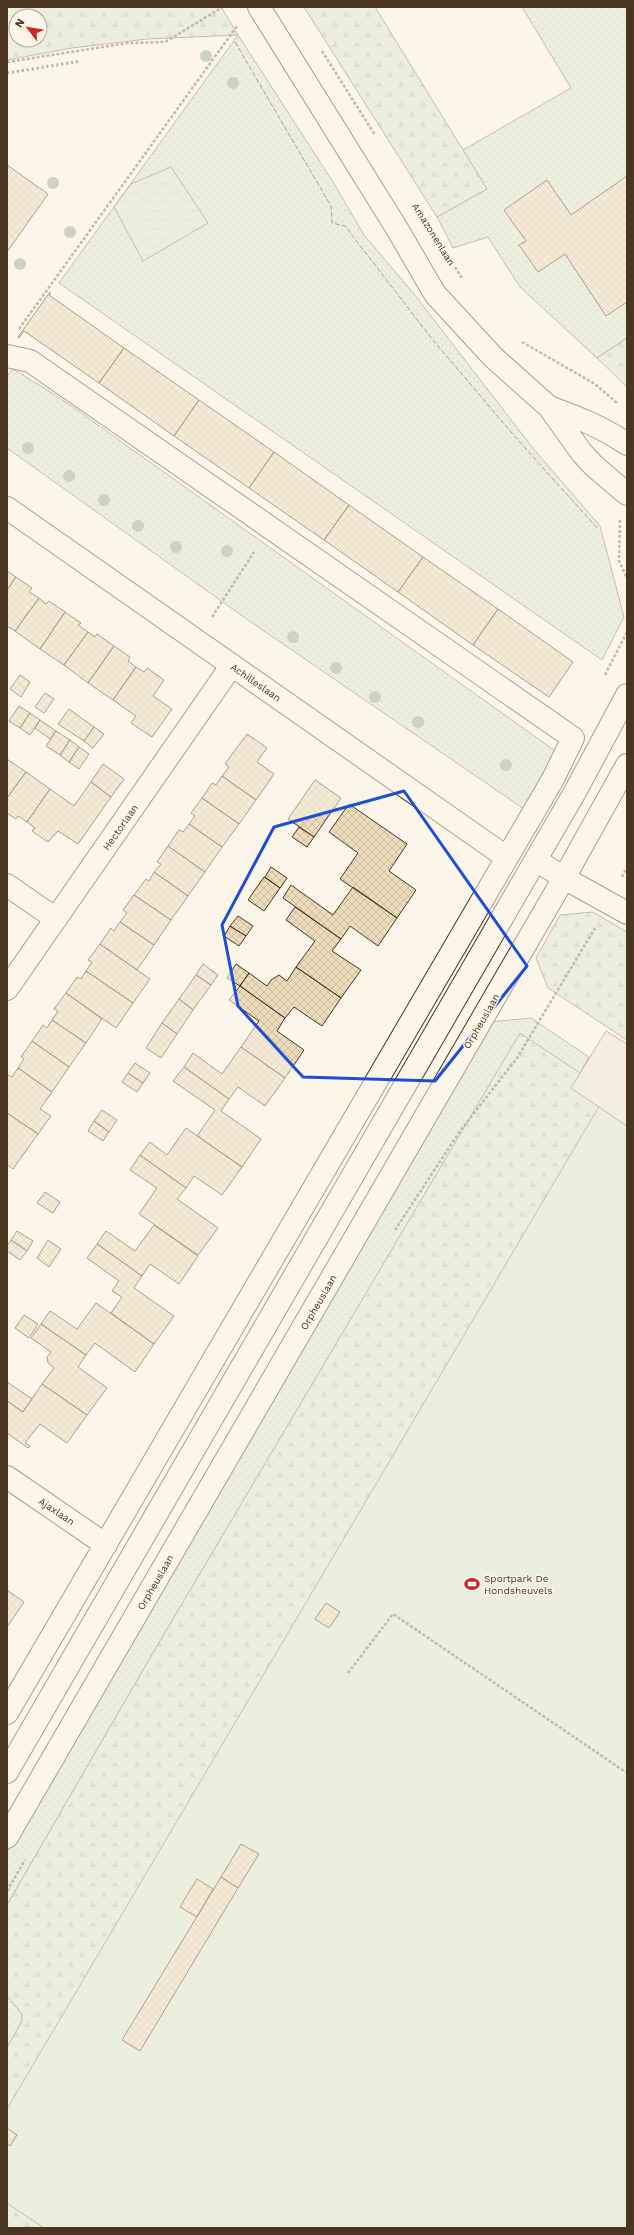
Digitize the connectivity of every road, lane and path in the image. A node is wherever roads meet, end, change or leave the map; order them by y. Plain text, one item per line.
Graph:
1 (223, 7) edge
2 (259, 7) edge
3 (242, 21) dead end
4 (320, 46) dead end
5 (7, 62) edge
6 (378, 139) dead end
7 (454, 266) dead end
8 (466, 285) dead end
9 (516, 339) dead end
10 (7, 356) edge
11 (549, 407) junction
12 (622, 407) dead end
13 (627, 444) edge
14 (627, 494) edge
15 (7, 508) edge
16 (620, 516) dead end
17 (271, 528) junction
18 (627, 578) edge
19 (197, 641) junction
20 (232, 665) junction
21 (627, 695) edge
22 (627, 766) edge
23 (553, 778) junction
24 (575, 792) junction
25 (506, 857) junction
26 (536, 860) junction
27 (627, 867) edge
28 (564, 878) junction
29 (7, 885) edge
30 (618, 908) edge
31 (56, 919) junction
32 (7, 989) edge
33 (391, 1236) dead end
34 (7, 1477) edge
35 (106, 1545) junction
36 (348, 1673) dead end
37 (7, 1713) edge
38 (7, 1772) edge
39 (627, 1773) edge
40 (7, 1837) edge
41 (26, 1858) dead end
42 (7, 1890) edge

1 - 5 path
2 - 11 street
3 - 10 path
4 - 6 path
7 - 8 path, Amazonenlaan
9 - 12 path
10 - 17 street
11 - 13 street
11 - 14 street
15 - 19 street, Achilleslaan
16 - 18 path
17 - 19 path
17 - 23 street
19 - 20 street, Achilleslaan
20 - 25 street, Achilleslaan
20 - 31 street, Hectorlaan
21 - 24 street
22 - 28 street, Orpheuslaan
23 - 24 street
23 - 25 street
24 - 26 street
25 - 35 street
26 - 28 street
26 - 38 street
27 - 30 path
28 - 30 street
28 - 40 street, Orpheuslaan
29 - 31 street
30 - 33 path
31 - 32 street, Hectorlaan
34 - 35 street, Ajaxlaan
35 - 37 street
36 - 39 path
41 - 42 path

